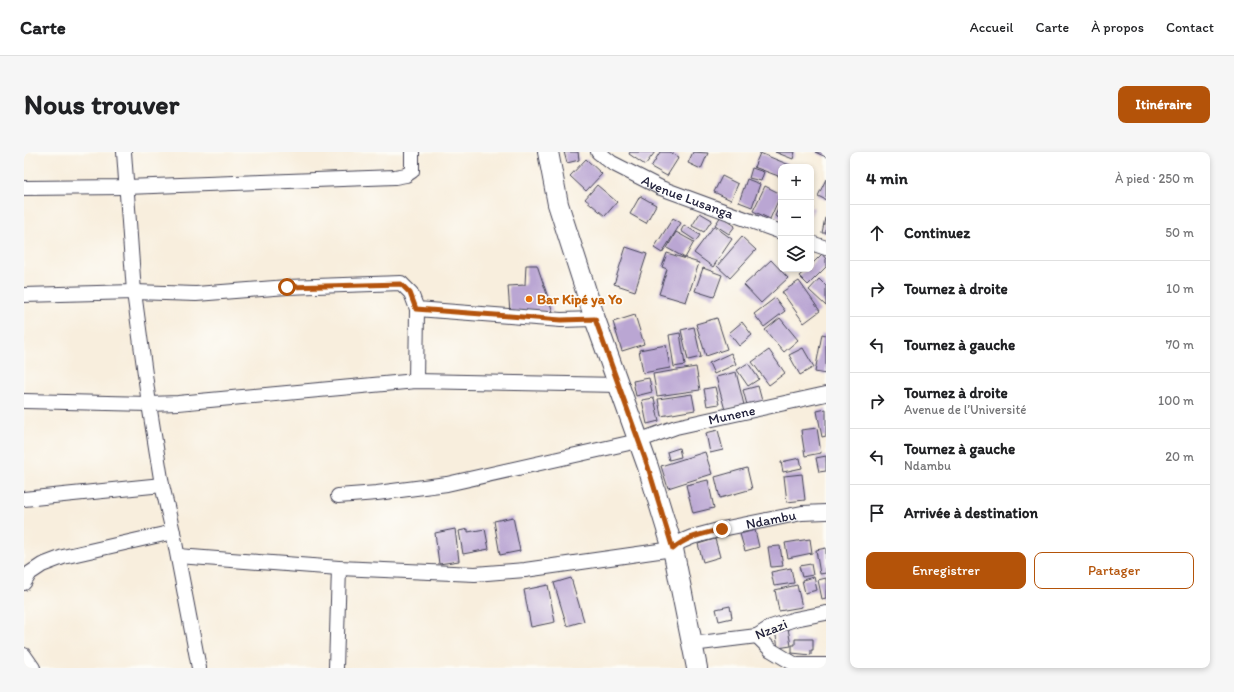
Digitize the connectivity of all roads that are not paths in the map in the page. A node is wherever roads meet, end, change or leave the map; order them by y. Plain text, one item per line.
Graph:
1 (124, 152) edge
2 (412, 152) edge
3 (548, 152) edge
4 (598, 152) edge
5 (126, 187) junction
6 (24, 188) edge
7 (778, 231) edge
8 (814, 243) edge
9 (826, 248) edge
10 (134, 292) junction
11 (24, 295) edge
12 (416, 309) junction
13 (595, 319) junction
14 (416, 382) junction
15 (619, 385) junction
16 (826, 394) edge
17 (24, 401) edge
18 (149, 404) junction
19 (638, 440) junction
20 (162, 485) junction
21 (338, 496) dead end
22 (24, 499) edge
23 (826, 512) edge
24 (173, 532) junction
25 (673, 549) junction
26 (178, 556) junction
27 (339, 568) junction
28 (24, 583) edge
29 (826, 613) edge
30 (757, 636) junction
31 (692, 644) junction
32 (24, 655) edge
33 (826, 665) edge
34 (33, 668) edge
35 (199, 668) edge
36 (336, 668) edge
37 (697, 668) edge

1 - 5 street
2 - 5 street
3 - 13 main road
4 - 7 street, Avenue Lusanga
5 - 6 street
5 - 10 street
8 - 9 street
10 - 11 street
10 - 12 street
10 - 18 street
12 - 13 street
12 - 14 street
13 - 15 main road
14 - 15 street
14 - 18 street
15 - 19 main road
16 - 19 street, Munene
17 - 18 street
18 - 20 street
19 - 21 street, Munene
19 - 25 main road
20 - 22 street
20 - 24 street
23 - 25 street, Ndambu
24 - 26 street
24 - 28 street
25 - 27 street
25 - 31 main road
26 - 27 street
26 - 35 street
27 - 36 street
29 - 30 street, Nzazi
30 - 31 street, Nzazi
30 - 33 street
31 - 37 main road
32 - 34 street

